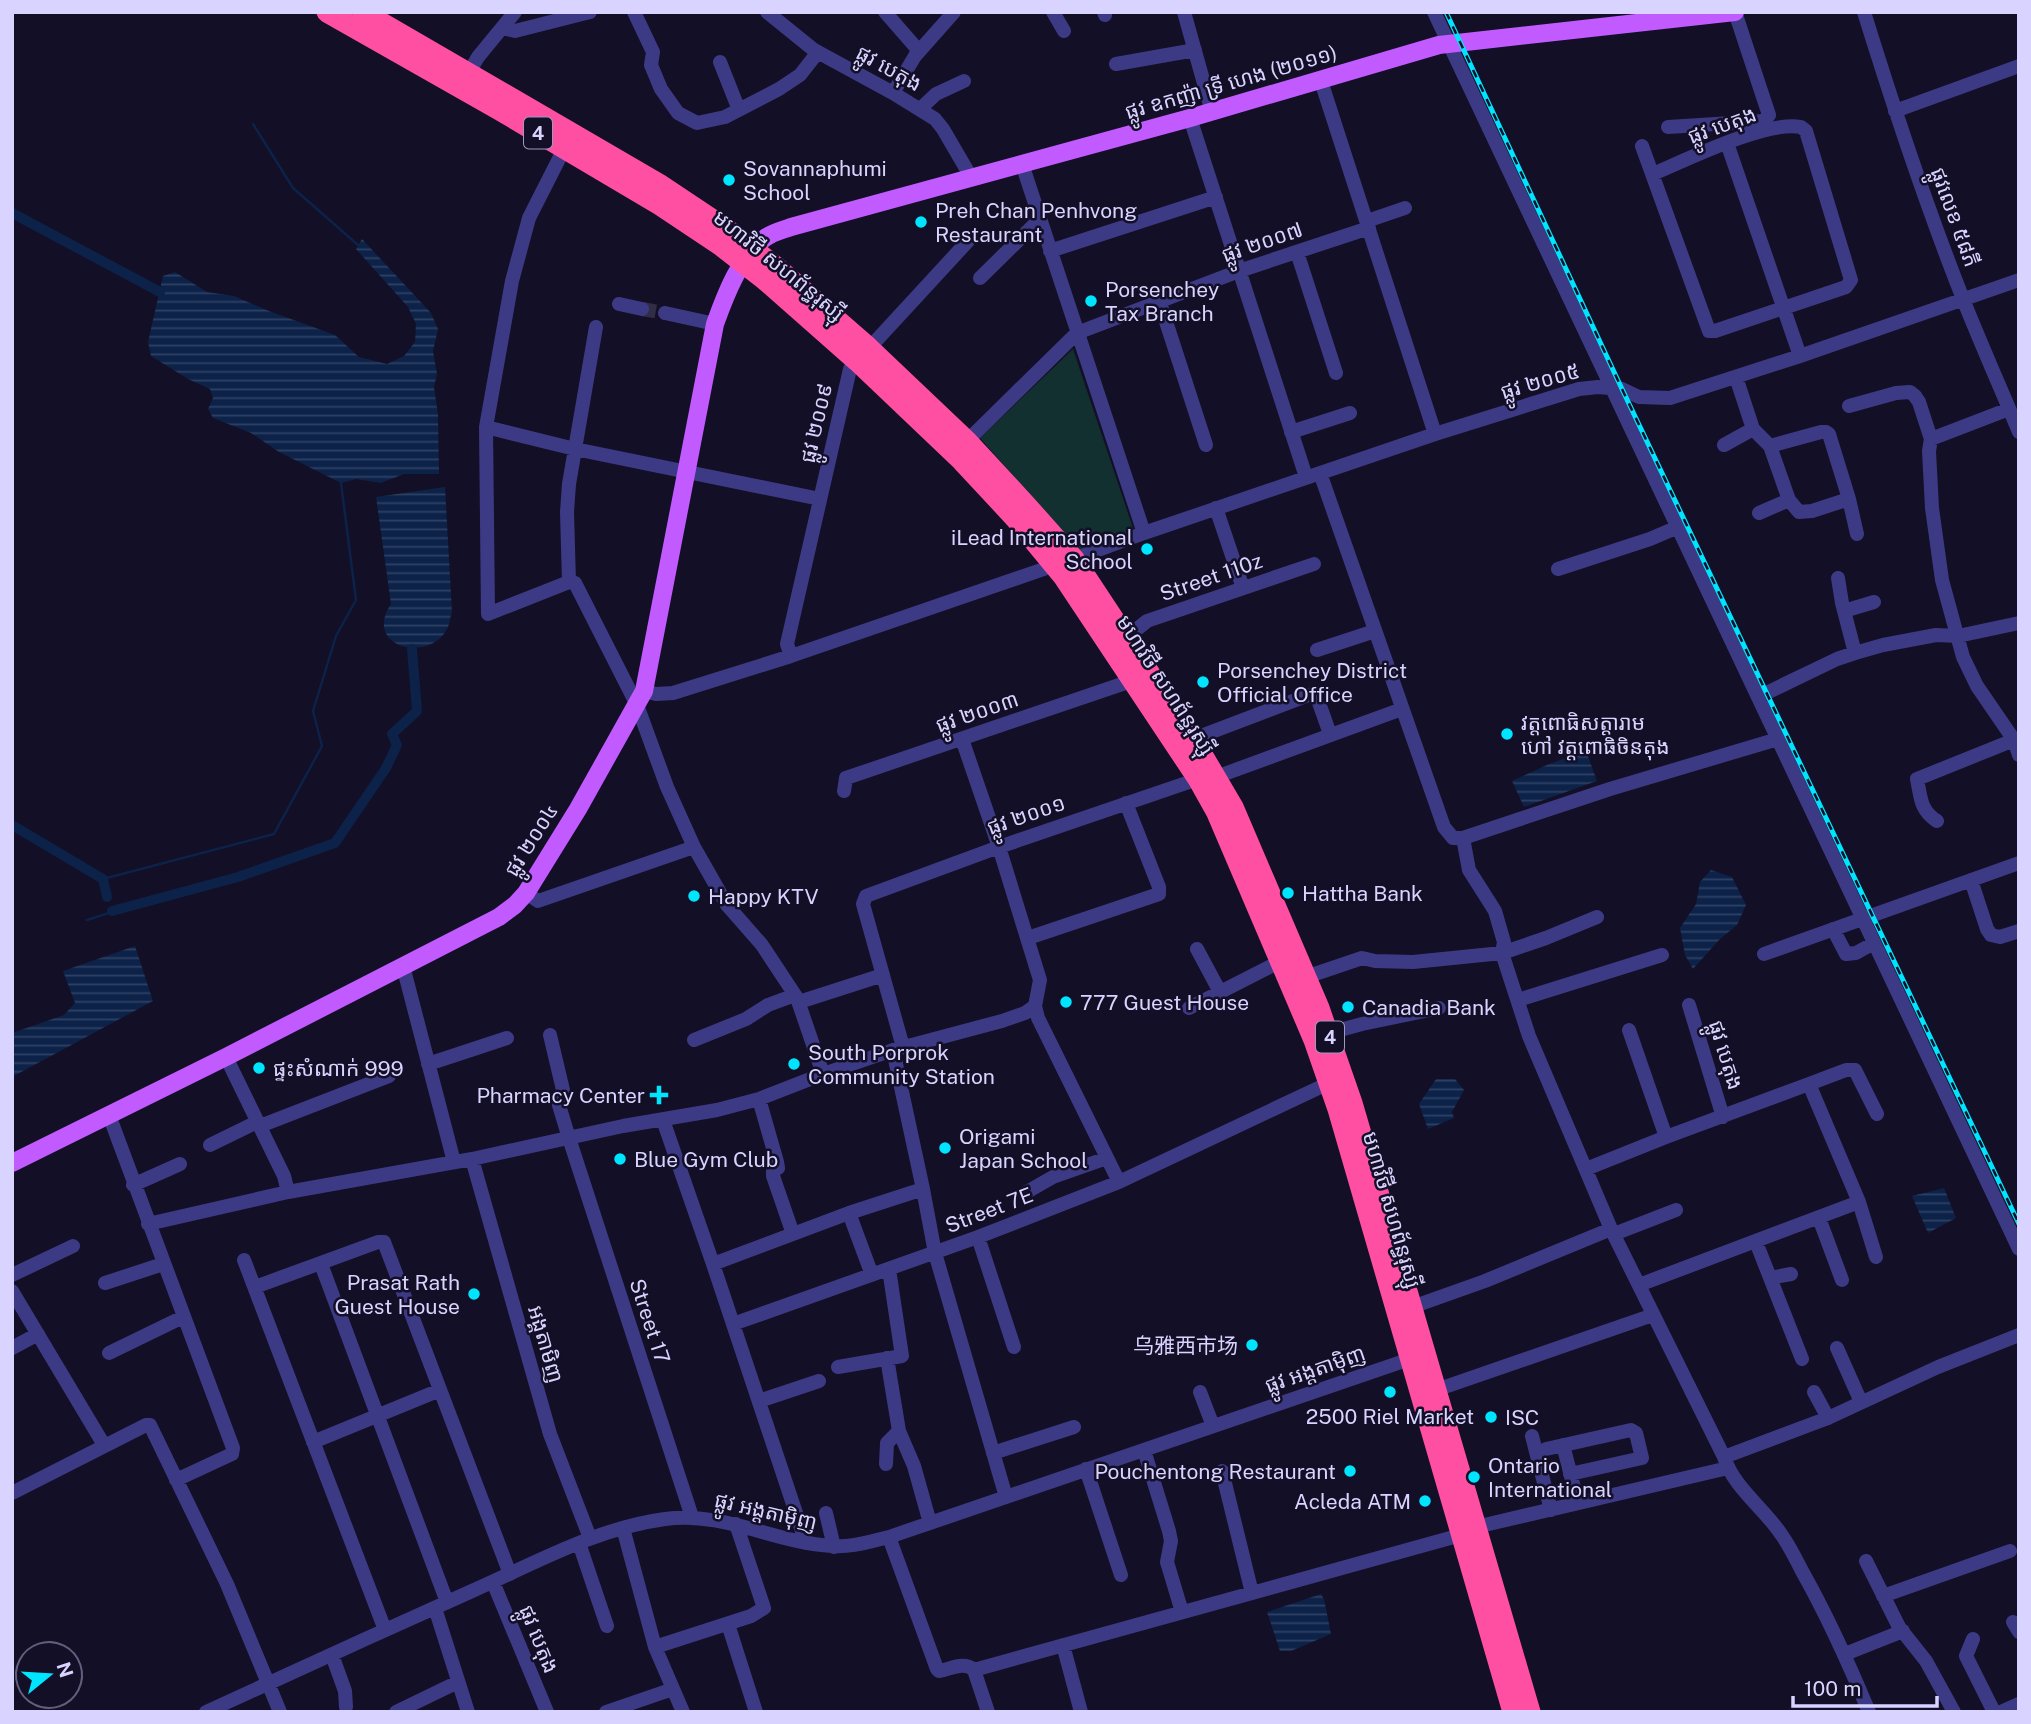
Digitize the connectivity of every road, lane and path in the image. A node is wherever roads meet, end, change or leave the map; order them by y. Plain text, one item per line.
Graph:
1 (327, 12) edge
2 (363, 12) edge
3 (516, 12) edge
4 (590, 12) edge
5 (634, 12) edge
6 (886, 12) edge
7 (954, 12) edge
8 (1052, 12) edge
9 (1184, 12) edge
10 (1735, 12) edge
11 (1864, 12) edge
12 (1438, 14) edge
13 (775, 15) edge
14 (1679, 15) edge
15 (1626, 18) edge
16 (502, 28) junction
17 (1064, 31) dead end
18 (1449, 44) junction
19 (1195, 50) junction
20 (919, 51) junction
21 (818, 52) junction
22 (720, 62) dead end
23 (1115, 64) dead end
24 (2019, 66) edge
25 (464, 81) junction
26 (964, 81) dead end
27 (1321, 81) junction
28 (892, 93) junction
29 (920, 109) junction
30 (739, 110) junction
31 (1895, 111) junction
32 (1212, 112) junction
33 (1190, 118) junction
34 (1668, 127) dead end
35 (1727, 142) junction
36 (1642, 146) dead end
37 (564, 149) junction
38 (1022, 164) junction
39 (1653, 174) junction
40 (971, 177) junction
41 (1216, 197) junction
42 (1405, 208) dead end
43 (1040, 219) junction
44 (1368, 225) junction
45 (968, 241) dead end
46 (1050, 251) junction
47 (1297, 252) junction
48 (749, 256) junction
49 (1239, 271) junction
50 (980, 278) dead end
51 (2019, 280) edge
52 (1159, 300) junction
53 (1963, 300) junction
54 (619, 304) dead end
55 (1782, 308) junction
56 (642, 309) tunnel mouth
57 (665, 313) tunnel mouth
58 (715, 324) junction
59 (596, 327) dead end
60 (1077, 333) junction
61 (863, 354) junction
62 (1800, 356) junction
63 (1336, 373) dead end
64 (1737, 377) junction
65 (1612, 388) junction
66 (1849, 406) dead end
67 (2009, 409) junction
68 (1350, 413) dead end
69 (486, 427) junction
70 (1753, 429) junction
71 (1291, 432) junction
72 (2019, 432) edge
73 (1436, 433) junction
74 (1931, 439) junction
75 (967, 441) junction
76 (1206, 445) dead end
77 (1724, 445) dead end
78 (1770, 446) junction
79 (575, 449) junction
80 (688, 471) junction
81 (1313, 475) junction
82 (820, 499) junction
83 (1849, 499) junction
84 (1789, 500) junction
85 (1216, 508) junction
86 (1759, 513) dead end
87 (1678, 527) junction
88 (1144, 533) junction
89 (1857, 534) dead end
90 (1063, 561) junction
91 (1314, 564) dead end
92 (1558, 569) dead end
93 (1838, 578) dead end
94 (569, 582) junction
95 (1243, 588) junction
96 (1874, 602) dead end
97 (1844, 611) junction
98 (2019, 623) edge
99 (1374, 631) junction
100 (1958, 636) junction
101 (1126, 638) junction
102 (1317, 650) dead end
103 (1855, 653) junction
104 (791, 656) junction
105 (1134, 680) junction
106 (1758, 697) junction
107 (641, 698) junction
108 (1402, 709) junction
109 (1330, 734) junction
110 (961, 739) junction
111 (1193, 739) junction
112 (1778, 740) junction
113 (2016, 740) edge
114 (2019, 755) edge
115 (1207, 778) junction
116 (845, 792) dead end
117 (1126, 803) junction
118 (1937, 821) dead end
119 (1463, 838) junction
120 (999, 846) junction
121 (694, 847) junction
122 (2019, 863) edge
123 (1971, 880) junction
124 (526, 893) junction
125 (1597, 917) dead end
126 (1862, 919) junction
127 (1833, 929) junction
128 (2019, 931) edge
129 (1028, 938) junction
130 (1874, 943) junction
131 (1198, 949) dead end
132 (1502, 953) junction
133 (1764, 954) dead end
134 (1662, 955) dead end
135 (1281, 961) junction
136 (403, 966) junction
137 (883, 975) junction
138 (1306, 977) junction
139 (1220, 992) junction
140 (797, 998) junction
141 (1518, 1000) junction
142 (1689, 1005) dead end
143 (1035, 1006) junction
144 (1189, 1007) dead end
145 (1439, 1008) dead end
146 (1311, 1011) junction
147 (1629, 1030) dead end
148 (1329, 1033) junction
149 (550, 1035) dead end
150 (507, 1038) dead end
151 (694, 1040) dead end
152 (898, 1048) junction
153 (226, 1057) junction
154 (428, 1064) junction
155 (823, 1074) junction
156 (389, 1076) dead end
157 (1329, 1083) junction
158 (1809, 1084) junction
159 (759, 1099) junction
160 (1877, 1114) dead end
161 (109, 1115) junction
162 (1723, 1116) junction
163 (663, 1120) junction
164 (258, 1124) junction
165 (1666, 1137) junction
166 (569, 1138) junction
167 (210, 1145) dead end
168 (1107, 1158) junction
169 (472, 1159) junction
170 (454, 1162) junction
171 (12, 1163) edge
172 (180, 1164) dead end
173 (1586, 1169) junction
174 (1119, 1182) junction
175 (133, 1185) junction
176 (923, 1189) junction
177 (288, 1192) junction
178 (1025, 1193) dead end
179 (1859, 1202) junction
180 (1676, 1210) dead end
181 (849, 1213) junction
182 (1819, 1218) junction
183 (148, 1224) junction
184 (1612, 1232) junction
185 (793, 1234) junction
186 (978, 1237) junction
187 (1383, 1238) junction
188 (1756, 1242) junction
189 (73, 1246) dead end
190 (2019, 1249) edge
191 (935, 1252) junction
192 (1876, 1257) dead end
193 (244, 1260) dead end
194 (163, 1264) junction
195 (321, 1264) junction
196 (713, 1264) junction
197 (889, 1269) junction
198 (1791, 1274) dead end
199 (12, 1275) edge
200 (872, 1275) junction
201 (1770, 1278) junction
202 (1842, 1280) dead end
203 (105, 1283) dead end
204 (1639, 1285) junction
205 (255, 1287) junction
206 (13, 1294) edge
207 (1412, 1307) junction
208 (1653, 1315) junction
209 (184, 1317) junction
210 (733, 1324) junction
211 (38, 1334) junction
212 (2019, 1335) edge
213 (1014, 1347) dead end
214 (12, 1348) edge
215 (1837, 1348) dead end
216 (109, 1353) dead end
217 (887, 1358) junction
218 (1410, 1359) junction
219 (1802, 1359) dead end
220 (838, 1367) dead end
221 (819, 1381) dead end
222 (440, 1390) junction
223 (1436, 1390) junction
224 (1200, 1392) dead end
225 (1814, 1392) dead end
226 (759, 1401) junction
227 (1861, 1402) junction
228 (377, 1415) junction
229 (1828, 1418) junction
230 (1213, 1426) junction
231 (1074, 1427) dead end
232 (899, 1431) junction
233 (1532, 1436) dead end
234 (313, 1441) junction
235 (104, 1445) junction
236 (1563, 1445) junction
237 (1546, 1448) dead end
238 (1144, 1450) junction
239 (993, 1453) junction
240 (1726, 1462) junction
241 (886, 1464) dead end
242 (1086, 1469) junction
243 (1222, 1471) dead end
244 (1570, 1474) junction
245 (176, 1480) junction
246 (13, 1491) edge
247 (1006, 1497) junction
248 (1578, 1503) junction
249 (1551, 1510) junction
250 (826, 1513) dead end
251 (692, 1517) junction
252 (930, 1523) junction
253 (736, 1524) junction
254 (623, 1528) junction
255 (1469, 1531) junction
256 (889, 1537) junction
257 (584, 1540) junction
258 (806, 1543) junction
259 (834, 1547) junction
260 (2010, 1551) dead end
261 (1866, 1562) dead end
262 (510, 1574) junction
263 (1121, 1574) dead end
264 (493, 1582) junction
265 (1252, 1593) junction
266 (1883, 1596) junction
267 (441, 1605) junction
268 (1182, 1612) junction
269 (728, 1624) junction
270 (607, 1626) dead end
271 (385, 1630) junction
272 (1903, 1631) junction
273 (1973, 1639) dead end
274 (1063, 1645) junction
275 (655, 1647) junction
276 (1845, 1654) junction
277 (331, 1655) junction
278 (974, 1670) junction
279 (458, 1682) junction
280 (269, 1683) junction
281 (673, 1689) junction
282 (2019, 1704) edge
283 (346, 1707) dead end
284 (226, 1708) edge
285 (206, 1712) edge
286 (280, 1712) edge
287 (396, 1712) edge
288 (468, 1712) edge
289 (547, 1712) edge
290 (606, 1712) edge
291 (683, 1712) edge
292 (756, 1712) edge
293 (988, 1712) edge
294 (1082, 1712) edge
295 (1513, 1712) edge
296 (1530, 1712) edge
297 (1870, 1712) edge
298 (1954, 1712) edge
299 (1994, 1712) edge
300 (2001, 1712) edge

1 - 25 highway, មហាវិថី សហព័ន្ធរុស្ស៊ី / 4
2 - 25 highway, មហាវិថី សហព័ន្ធរុស្ស៊ី / 4
3 - 16 street
4 - 16 street
5 - 30 street
6 - 20 street
7 - 20 street
8 - 17 street
9 - 19 street
10 - 14 main road, ផ្លូវ ឧកញ៉ា ទ្រី ហេង (២០១១)
10 - 34 street
11 - 31 street, ផ្លូវលេខ ៥៨ភី
12 - 18 street
13 - 21 street, ផ្លូវ បេតុង
14 - 15 main road, ផ្លូវ ឧកញ៉ា ទ្រី ហេង (២០១១)
15 - 18 main road, ផ្លូវ ឧកញ៉ា ទ្រី ហេង (២០១១)
16 - 25 street
18 - 27 main road, ផ្លូវ ឧកញ៉ា ទ្រី ហេង (២០១១)
18 - 65 street
19 - 23 street
19 - 32 street
20 - 28 street
21 - 28 street, ផ្លូវ បេតុង
21 - 30 street
22 - 30 street
24 - 31 street
25 - 37 highway, មហាវិថី សហព័ន្ធរុស្ស៊ី / 4
25 - 48 highway, មហាវិថី សហព័ន្ធរុស្ស៊ី / 4
26 - 29 street
27 - 32 main road, ផ្លូវ ឧកញ៉ា ទ្រី ហេង (២០១១)
27 - 44 street
28 - 29 street, ផ្លូវ បេតុង
29 - 40 street, ផ្លូវ បេតុង
31 - 53 street, ផ្លូវលេខ ៥៨ភី
32 - 33 main road, ផ្លូវ ឧកញ៉ា ទ្រី ហេង (២០១១)
33 - 38 main road, ផ្លូវ ឧកញ៉ា ទ្រី ហេង (២០១១)
33 - 41 street
35 - 39 street, ផ្លូវ បេតុង
35 - 55 street
35 - 55 street, ផ្លូវ បេតុង
36 - 39 street
37 - 48 highway, មហាវិថី សហព័ន្ធរុស្ស៊ី / 4
37 - 69 street
38 - 40 main road, ផ្លូវ ឧកញ៉ា ទ្រី ហេង (២០១១)
38 - 43 street
39 - 55 street
40 - 48 main road, ផ្លូវ ឧកញ៉ា ទ្រី ហេង (២០១១)
41 - 46 street
41 - 49 street
42 - 44 street, ផ្លូវ ២០០៧
43 - 46 street
43 - 50 street
44 - 47 street, ផ្លូវ ២០០៧
44 - 73 street
45 - 61 street, ផ្លូវ ២០០៩
46 - 60 street
47 - 49 street, ផ្លូវ ២០០៧
47 - 63 street
48 - 58 main road, ផ្លូវ ២០០៤
48 - 61 highway, មហាវិថី សហព័ន្ធរុស្ស៊ី / 4
49 - 52 street, ផ្លូវ ២០០៧
49 - 71 street
51 - 53 street, ផ្លូវ ២០០៥
52 - 60 street, ផ្លូវ ២០០៧
52 - 76 street
53 - 62 street, ផ្លូវ ២០០៥
53 - 67 street, ផ្លូវលេខ ៥៨ភី
54 - 56 street
55 - 62 street
57 - 58 street
58 - 80 main road, ផ្លូវ ២០០៤
59 - 79 street
60 - 75 street, ផ្លូវ ២០០៧
60 - 88 street
61 - 75 highway, មហាវិថី សហព័ន្ធរុស្ស៊ី / 4
61 - 82 street, ផ្លូវ ២០០៩
61 - 90 highway, មហាវិថី សហព័ន្ធរុស្ស៊ី / 4
62 - 64 street, ផ្លូវ ២០០៥
64 - 65 street, ផ្លូវ ២០០៥
64 - 70 street
65 - 73 street, ផ្លូវ ២០០៥
65 - 87 street
66 - 74 street
67 - 72 street, ផ្លូវលេខ ៥៨ភី
67 - 74 street
68 - 71 street
69 - 79 street
69 - 94 street
70 - 77 street
70 - 78 street
71 - 81 street
73 - 81 street, ផ្លូវ ២០០៥
74 - 100 street
75 - 90 highway, មហាវិថី សហព័ន្ធរុស្ស៊ី / 4
78 - 83 street
78 - 84 street
79 - 80 street
79 - 94 street
80 - 82 street
80 - 107 main road, ផ្លូវ ២០០៤
81 - 85 street, ផ្លូវ ២០០៥
81 - 99 street
82 - 104 street, ផ្លូវ ២០០៩
83 - 84 street
83 - 89 street
84 - 86 street
85 - 88 street, ផ្លូវ ២០០៥
85 - 95 street
87 - 92 street
87 - 106 street
88 - 90 street, ផ្លូវ ២០០៥
90 - 101 highway, មហាវិថី សហព័ន្ធរុស្ស៊ី / 4
90 - 104 street, ផ្លូវ ២០០៥
90 - 105 highway, មហាវិថី សហព័ន្ធរុស្ស៊ី / 4
91 - 95 street, Street 110z
93 - 97 street
94 - 107 street
95 - 101 street, Street 110z
96 - 97 street
97 - 103 street
98 - 100 street
99 - 102 street
99 - 108 street
100 - 103 street
100 - 113 street
101 - 111 highway, មហាវិថី សហព័ន្ធរុស្ស៊ី / 4
103 - 106 street
104 - 107 street, ផ្លូវ ២០០៥
105 - 110 street, ផ្លូវ ២០០៣
105 - 115 highway, មហាវិថី សហព័ន្ធរុស្ស៊ី / 4
106 - 112 street
107 - 121 street
107 - 124 main road, ផ្លូវ ២០០៤
108 - 109 street, ផ្លូវ ២០០១
108 - 119 street
109 - 111 street
109 - 115 street, ផ្លូវ ២០០១
110 - 116 street, ផ្លូវ ២០០៣
110 - 120 street
111 - 115 highway, មហាវិថី សហព័ន្ធរុស្ស៊ី / 4
112 - 119 street
112 - 126 street
113 - 114 street
113 - 118 street
115 - 117 street, ផ្លូវ ២០០១
115 - 135 highway, មហាវិថី សហព័ន្ធរុស្ស៊ី / 4
115 - 138 highway, មហាវិថី សហព័ន្ធរុស្ស៊ី / 4
117 - 120 street, ផ្លូវ ២០០១
117 - 129 street
119 - 132 street
120 - 129 street
120 - 137 street, ផ្លូវ ២០០១
121 - 124 street
121 - 140 street
122 - 123 street
123 - 126 street
123 - 128 street
124 - 136 main road, ផ្លូវ ២០០៤
125 - 132 street
126 - 127 street
126 - 130 street
127 - 130 street
127 - 133 street
129 - 143 street
130 - 190 street
131 - 139 street
132 - 138 street
132 - 141 street
134 - 141 street
135 - 139 street
135 - 146 highway, មហាវិថី សហព័ន្ធរុស្ស៊ី / 4
136 - 153 main road, ផ្លូវ ២០០៤
136 - 154 street
137 - 140 street
137 - 152 street
138 - 146 highway, មហាវិថី សហព័ន្ធរុស្ស៊ី / 4
139 - 144 street
140 - 151 street
140 - 155 street
141 - 173 street
142 - 162 street, ផ្លូវ បេតុង
143 - 152 street
143 - 168 street
145 - 148 street
146 - 148 highway, មហាវិថី សហព័ន្ធរុស្ស៊ី / 4
146 - 157 highway, មហាវិថី សហព័ន្ធរុស្ស៊ី / 4
147 - 165 street
148 - 187 highway, មហាវិថី សហព័ន្ធរុស្ស៊ី / 4
149 - 166 street, Street 17
150 - 154 street
152 - 155 street
152 - 176 street
153 - 161 main road, ផ្លូវ ២០០៤
153 - 164 street
154 - 170 street
155 - 159 street
156 - 164 street
157 - 174 street, Street 7E
157 - 187 highway, មហាវិថី សហព័ន្ធរុស្ស៊ី / 4
158 - 160 street
158 - 162 street
158 - 179 street
159 - 163 street
159 - 185 street
161 - 171 main road, ផ្លូវ ២០០៤
161 - 175 street
162 - 165 street
163 - 166 street
163 - 196 street
164 - 167 street
164 - 177 street
165 - 173 street
166 - 169 street
166 - 251 street, Street 17
168 - 174 street
168 - 178 street
169 - 170 street
169 - 257 street, អង្គតាមិញ
170 - 177 street
172 - 175 street
173 - 184 street
174 - 186 street, Street 7E
175 - 183 street
176 - 181 street
176 - 191 street
177 - 183 street
179 - 182 street
179 - 192 street
180 - 184 street
181 - 185 street
181 - 200 street
182 - 188 street
182 - 202 street
183 - 194 street
184 - 204 street
184 - 207 street
185 - 196 street
186 - 191 street, Street 7E
186 - 213 street
187 - 207 highway, មហាវិថី សហព័ន្ធរុស្ស៊ី / 4
187 - 218 highway, មហាវិថី សហព័ន្ធរុស្ស៊ី / 4
188 - 201 street
188 - 204 street
189 - 199 street
191 - 197 street, Street 7E
191 - 239 street
193 - 205 street
194 - 203 street
194 - 209 street
195 - 205 street
195 - 222 street
195 - 228 street
196 - 210 street
197 - 200 street, Street 7E
197 - 217 street
198 - 201 street
200 - 210 street, Street 7E
201 - 219 street
204 - 208 street
205 - 234 street
206 - 211 street
207 - 223 highway, មហាវិថី សហព័ន្ធរុស្ស៊ី / 4
208 - 223 street
208 - 240 street
209 - 216 street
209 - 245 street
210 - 226 street
211 - 214 street
211 - 235 street
212 - 227 street
215 - 227 street
217 - 220 street
217 - 232 street
218 - 230 street, ផ្លូវ អង្តតាម៉ិញ
218 - 255 highway, មហាវិថី សហព័ន្ធរុស្ស៊ី / 4
221 - 226 street
222 - 228 street
222 - 262 street
223 - 255 highway, មហាវិថី សហព័ន្ធរុស្ស៊ី / 4
224 - 230 street
225 - 229 street
226 - 258 street
227 - 229 street
228 - 234 street
228 - 267 street
229 - 240 street
230 - 238 street, ផ្លូវ អង្តតាម៉ិញ
231 - 239 street
232 - 241 street
232 - 252 street
233 - 249 street
234 - 271 street
235 - 245 street
235 - 246 street
236 - 237 street
236 - 244 street
236 - 244 street
238 - 242 street, ផ្លូវ អង្តតាម៉ិញ
238 - 268 street
239 - 247 street
240 - 248 street
240 - 276 street
242 - 247 street, ផ្លូវ អង្តតាម៉ិញ
242 - 263 street
243 - 265 street
244 - 248 street
245 - 280 street
247 - 252 street, ផ្លូវ អង្តតាម៉ិញ
248 - 249 street
249 - 255 street
250 - 259 street
251 - 253 street, ផ្លូវ អង្តតាម៉ិញ
251 - 254 street, ផ្លូវ អង្តតាម៉ិញ
252 - 256 street, ផ្លូវ អង្តតាម៉ិញ
253 - 258 street, ផ្លូវ អង្តតាម៉ិញ
253 - 269 street
254 - 257 street, ផ្លូវ អង្តតាម៉ិញ
254 - 275 street
255 - 265 street
255 - 295 highway, មហាវិថី សហព័ន្ធរុស្ស៊ី / 4
255 - 296 highway, មហាវិថី សហព័ន្ធរុស្ស៊ី / 4
256 - 259 street, ផ្លូវ អង្តតាម៉ិញ
256 - 278 street
257 - 262 street, ផ្លូវ អង្តតាម៉ិញ
257 - 270 street, អង្គតាមិញ
258 - 259 street, ផ្លូវ អង្តតាម៉ិញ
260 - 266 street
261 - 266 street
262 - 264 street, ផ្លូវ អង្តតាម៉ិញ
264 - 267 street, ផ្លូវ អង្តតាម៉ិញ
264 - 289 street, ផ្លូវ បេតុង
265 - 268 street
266 - 272 street
267 - 271 street, ផ្លូវ អង្តតាម៉ិញ
267 - 279 street
268 - 274 street
269 - 275 street
269 - 292 street
271 - 277 street, ផ្លូវ អង្តតាម៉ិញ
272 - 276 street
272 - 298 street
273 - 299 street
274 - 278 street
274 - 294 street
275 - 281 street
276 - 297 street
277 - 280 street, ផ្លូវ អង្តតាម៉ិញ
277 - 283 street
278 - 293 street
279 - 287 street
279 - 288 street
280 - 284 street, ផ្លូវ អង្តតាម៉ិញ
280 - 286 street
281 - 290 street
281 - 291 street
282 - 300 street
284 - 285 street, ផ្លូវ អង្តតាម៉ិញ

